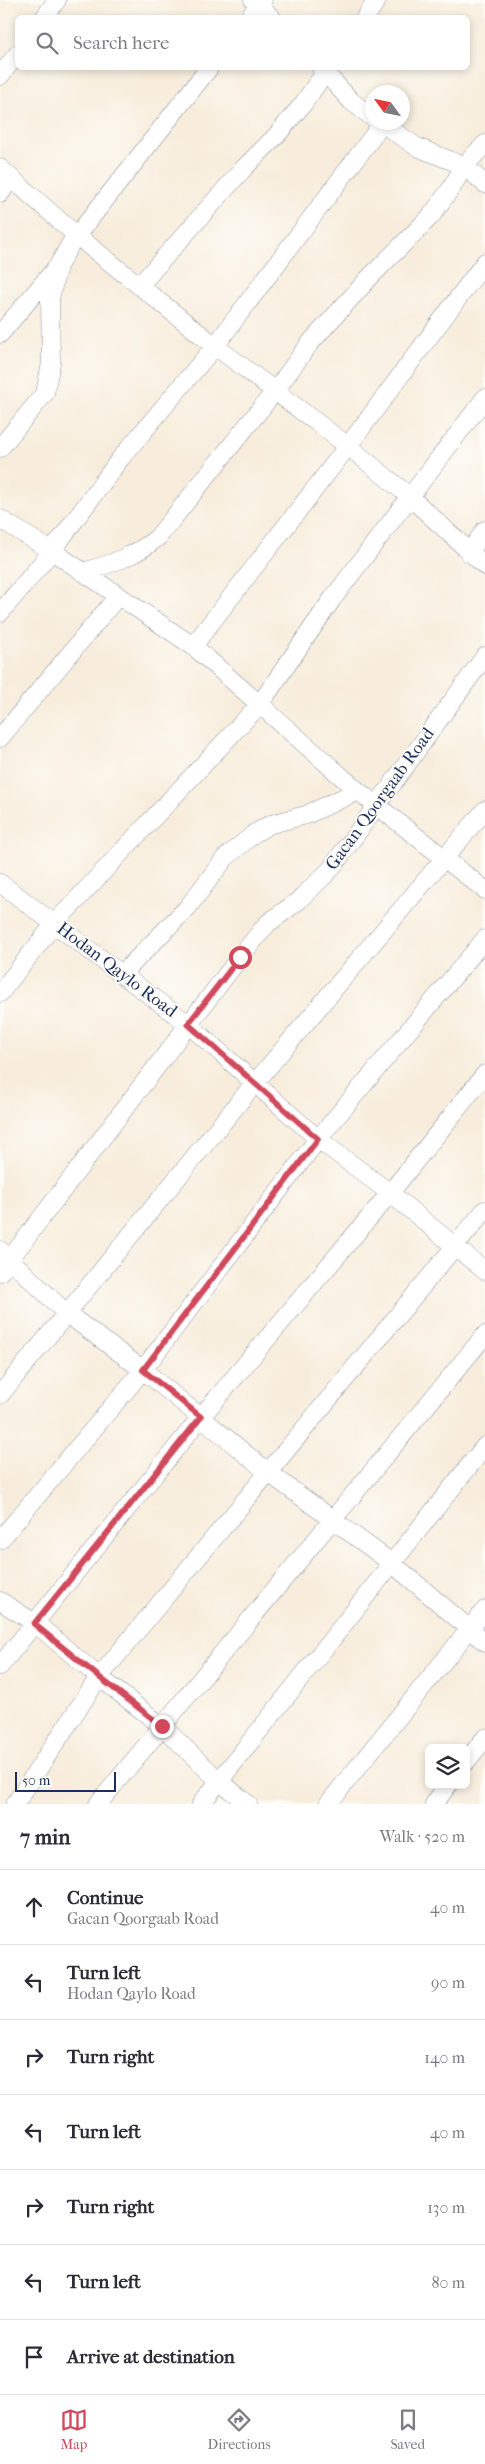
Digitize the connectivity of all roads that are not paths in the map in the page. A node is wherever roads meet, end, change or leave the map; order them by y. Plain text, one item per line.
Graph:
1 (58, 0) edge
2 (377, 0) edge
3 (256, 6) edge
4 (46, 15) edge
5 (268, 15) edge
6 (367, 15) edge
7 (15, 57) edge
8 (206, 70) edge
9 (324, 70) edge
10 (326, 70) edge
11 (0, 76) edge
12 (365, 111) edge
13 (371, 130) edge
14 (392, 130) edge
15 (485, 144) edge
16 (464, 166) junction
17 (6, 173) edge
18 (485, 184) edge
19 (0, 194) edge
20 (76, 236) junction
21 (485, 262) edge
22 (58, 266) junction
23 (139, 286) junction
24 (0, 334) edge
25 (215, 346) junction
26 (275, 391) junction
27 (485, 398) edge
28 (348, 446) junction
29 (0, 448) edge
30 (409, 496) junction
31 (0, 519) edge
32 (485, 530) edge
33 (52, 551) junction
34 (469, 553) junction
35 (485, 566) edge
36 (83, 572) junction
37 (118, 596) junction
38 (0, 613) edge
39 (193, 646) junction
40 (485, 656) edge
41 (260, 704) junction
42 (0, 738) edge
43 (358, 791) junction
44 (377, 806) junction
45 (485, 810) edge
46 (444, 858) junction
47 (0, 883) edge
48 (485, 890) edge
49 (55, 923) junction
50 (485, 939) edge
51 (122, 974) junction
52 (0, 993) edge
53 (188, 1024) junction
54 (485, 1074) edge
55 (254, 1084) junction
56 (318, 1139) junction
57 (390, 1193) junction
58 (485, 1210) edge
59 (453, 1247) junction
60 (4, 1260) edge
61 (485, 1271) edge
62 (66, 1313) junction
63 (485, 1335) edge
64 (143, 1370) junction
65 (0, 1395) edge
66 (201, 1417) junction
67 (485, 1446) edge
68 (269, 1473) junction
69 (333, 1521) junction
70 (0, 1540) edge
71 (392, 1564) junction
72 (0, 1601) edge
73 (485, 1610) edge
74 (34, 1624) junction
75 (470, 1630) junction
76 (485, 1642) edge
77 (0, 1666) edge
78 (99, 1677) junction
79 (162, 1726) junction
80 (485, 1738) edge
81 (470, 1757) edge
82 (219, 1781) junction
83 (445, 1789) edge
84 (15, 1804) edge
85 (98, 1804) edge
86 (201, 1804) edge
87 (248, 1804) edge
88 (328, 1804) edge
89 (434, 1804) edge

1 - 4 street
2 - 6 street
3 - 5 street
7 - 11 street
8 - 20 street
9 - 23 street
10 - 12 street
13 - 25 street
14 - 16 street
15 - 16 street
16 - 18 street
16 - 26 street
17 - 19 street
17 - 20 street
20 - 22 street
20 - 23 street
21 - 28 street
22 - 24 street
22 - 29 street
23 - 25 street
25 - 26 street
25 - 33 street
26 - 28 street
26 - 36 street
27 - 30 street
28 - 30 street
28 - 39 street
30 - 34 street
30 - 41 street
31 - 33 street
32 - 34 street
33 - 36 street
33 - 38 street
34 - 35 street
36 - 37 street
37 - 39 street
37 - 42 street
39 - 41 street
40 - 44 street, Gacan Qoorgaab Road
41 - 43 street
41 - 49 street
43 - 44 street
43 - 51 street
44 - 46 street
44 - 53 street, Gacan Qoorgaab Road
45 - 46 street
46 - 48 street
46 - 55 street
47 - 49 street, Hodan Qaylo Road
49 - 51 street, Hodan Qaylo Road
49 - 52 street
50 - 56 street
51 - 53 street, Hodan Qaylo Road
53 - 55 street, Hodan Qaylo Road
53 - 60 street, Gacan Qoorgaab Road
54 - 57 street
55 - 56 street, Hodan Qaylo Road
55 - 62 street
56 - 57 street, Hodan Qaylo Road
56 - 64 street
57 - 59 street, Hodan Qaylo Road
57 - 66 street
58 - 59 street
59 - 61 street, Hodan Qaylo Road
59 - 68 street
60 - 62 street
62 - 64 street
62 - 65 street
63 - 69 street
64 - 66 street
64 - 70 street
66 - 68 street
66 - 74 street
67 - 71 street
68 - 69 street
68 - 78 street
69 - 71 street
69 - 79 street
71 - 75 street
71 - 82 street
72 - 74 street
73 - 75 street
74 - 77 street
74 - 78 street
75 - 76 street
75 - 88 street
78 - 79 street
78 - 84 street
79 - 82 street
79 - 85 street
80 - 81 street
82 - 86 street
82 - 87 street
83 - 89 street

